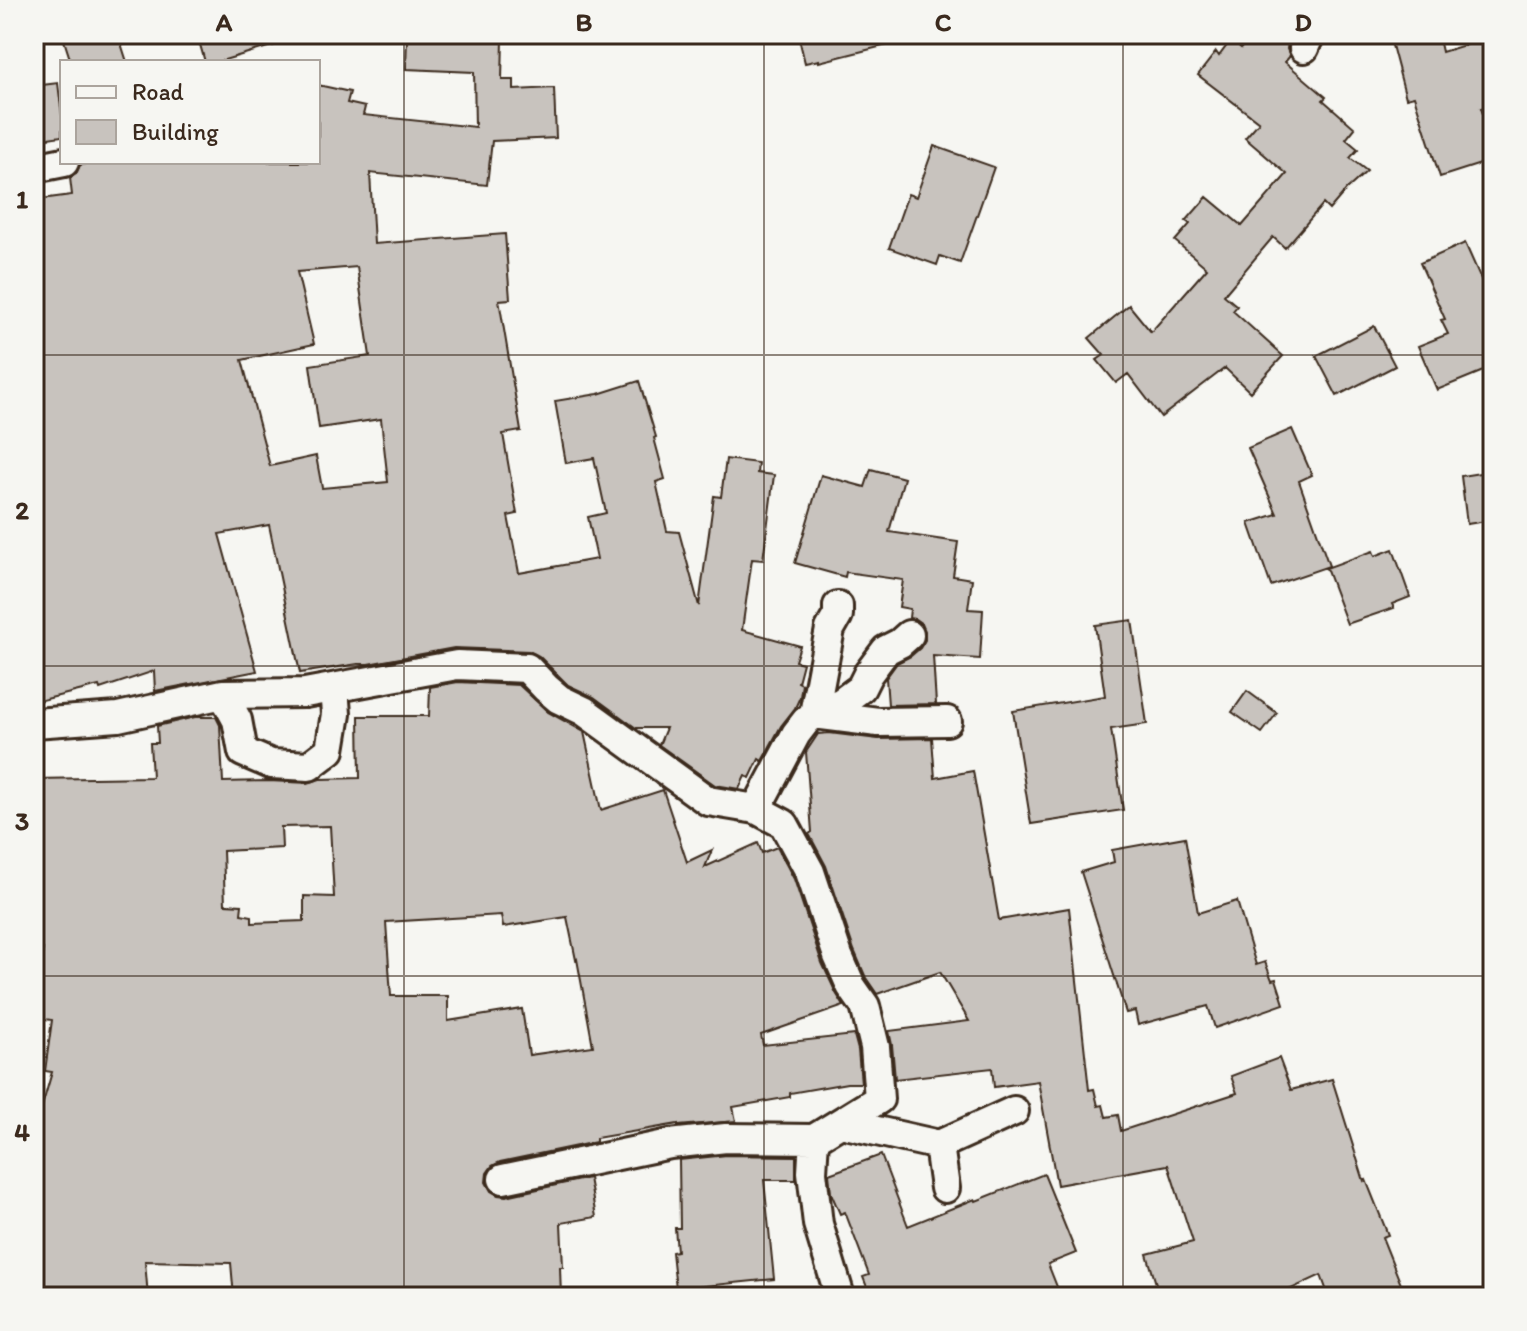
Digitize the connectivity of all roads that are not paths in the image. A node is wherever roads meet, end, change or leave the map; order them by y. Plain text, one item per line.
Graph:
1 (60, 163) edge
2 (34, 168) edge
3 (838, 606) dead end
4 (909, 635) dead end
5 (334, 688) junction
6 (223, 694) junction
7 (814, 714) junction
8 (947, 721) dead end
9 (34, 723) edge
10 (756, 809) junction
11 (1014, 1111) dead end
12 (841, 1123) junction
13 (814, 1139) junction
14 (939, 1145) junction
15 (503, 1179) dead end
16 (945, 1188) dead end
17 (838, 1295) edge

1 - 2 street
3 - 7 street
4 - 7 street
5 - 6 street
5 - 6 street
5 - 10 street
6 - 9 street
7 - 8 street
7 - 10 street
10 - 12 street
11 - 14 street
12 - 13 street
12 - 14 street
13 - 15 street
13 - 17 street
14 - 16 street

